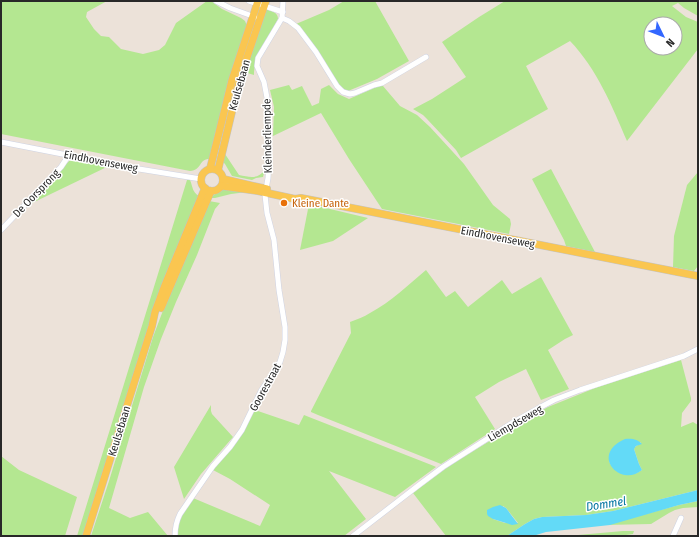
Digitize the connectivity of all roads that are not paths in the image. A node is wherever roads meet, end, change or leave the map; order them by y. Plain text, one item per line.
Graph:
1 (217, 1) edge
2 (249, 1) edge
3 (283, 1) edge
4 (261, 3) edge
5 (283, 12) junction
6 (256, 17) junction
7 (282, 18) junction
8 (426, 57) dead end
9 (1, 142) edge
10 (69, 155) junction
11 (214, 169) junction
12 (201, 179) junction
13 (222, 182) junction
14 (208, 190) junction
15 (266, 191) junction
16 (1, 230) edge
17 (697, 274) edge
18 (698, 349) edge
19 (680, 518) dead end
20 (86, 536) edge
21 (175, 536) edge
22 (353, 536) edge
23 (672, 536) edge

1 - 6 street
2 - 4 street
3 - 5 street
4 - 5 street
4 - 6 main road, Keulsebaan
5 - 7 street
6 - 11 main road, Keulsebaan
7 - 8 street
7 - 15 street, Kleinderliempde
9 - 10 street, Eindhovenseweg
10 - 12 street, Eindhovenseweg
10 - 16 street, De Oorsprong
11 - 12 main road
11 - 13 main road
12 - 14 main road
13 - 14 main road
13 - 15 main road, Eindhovenseweg
14 - 20 main road, Keulsebaan
15 - 17 main road, Eindhovenseweg
15 - 21 street, Goorestraat
18 - 22 street, Liempdseweg
19 - 23 street

